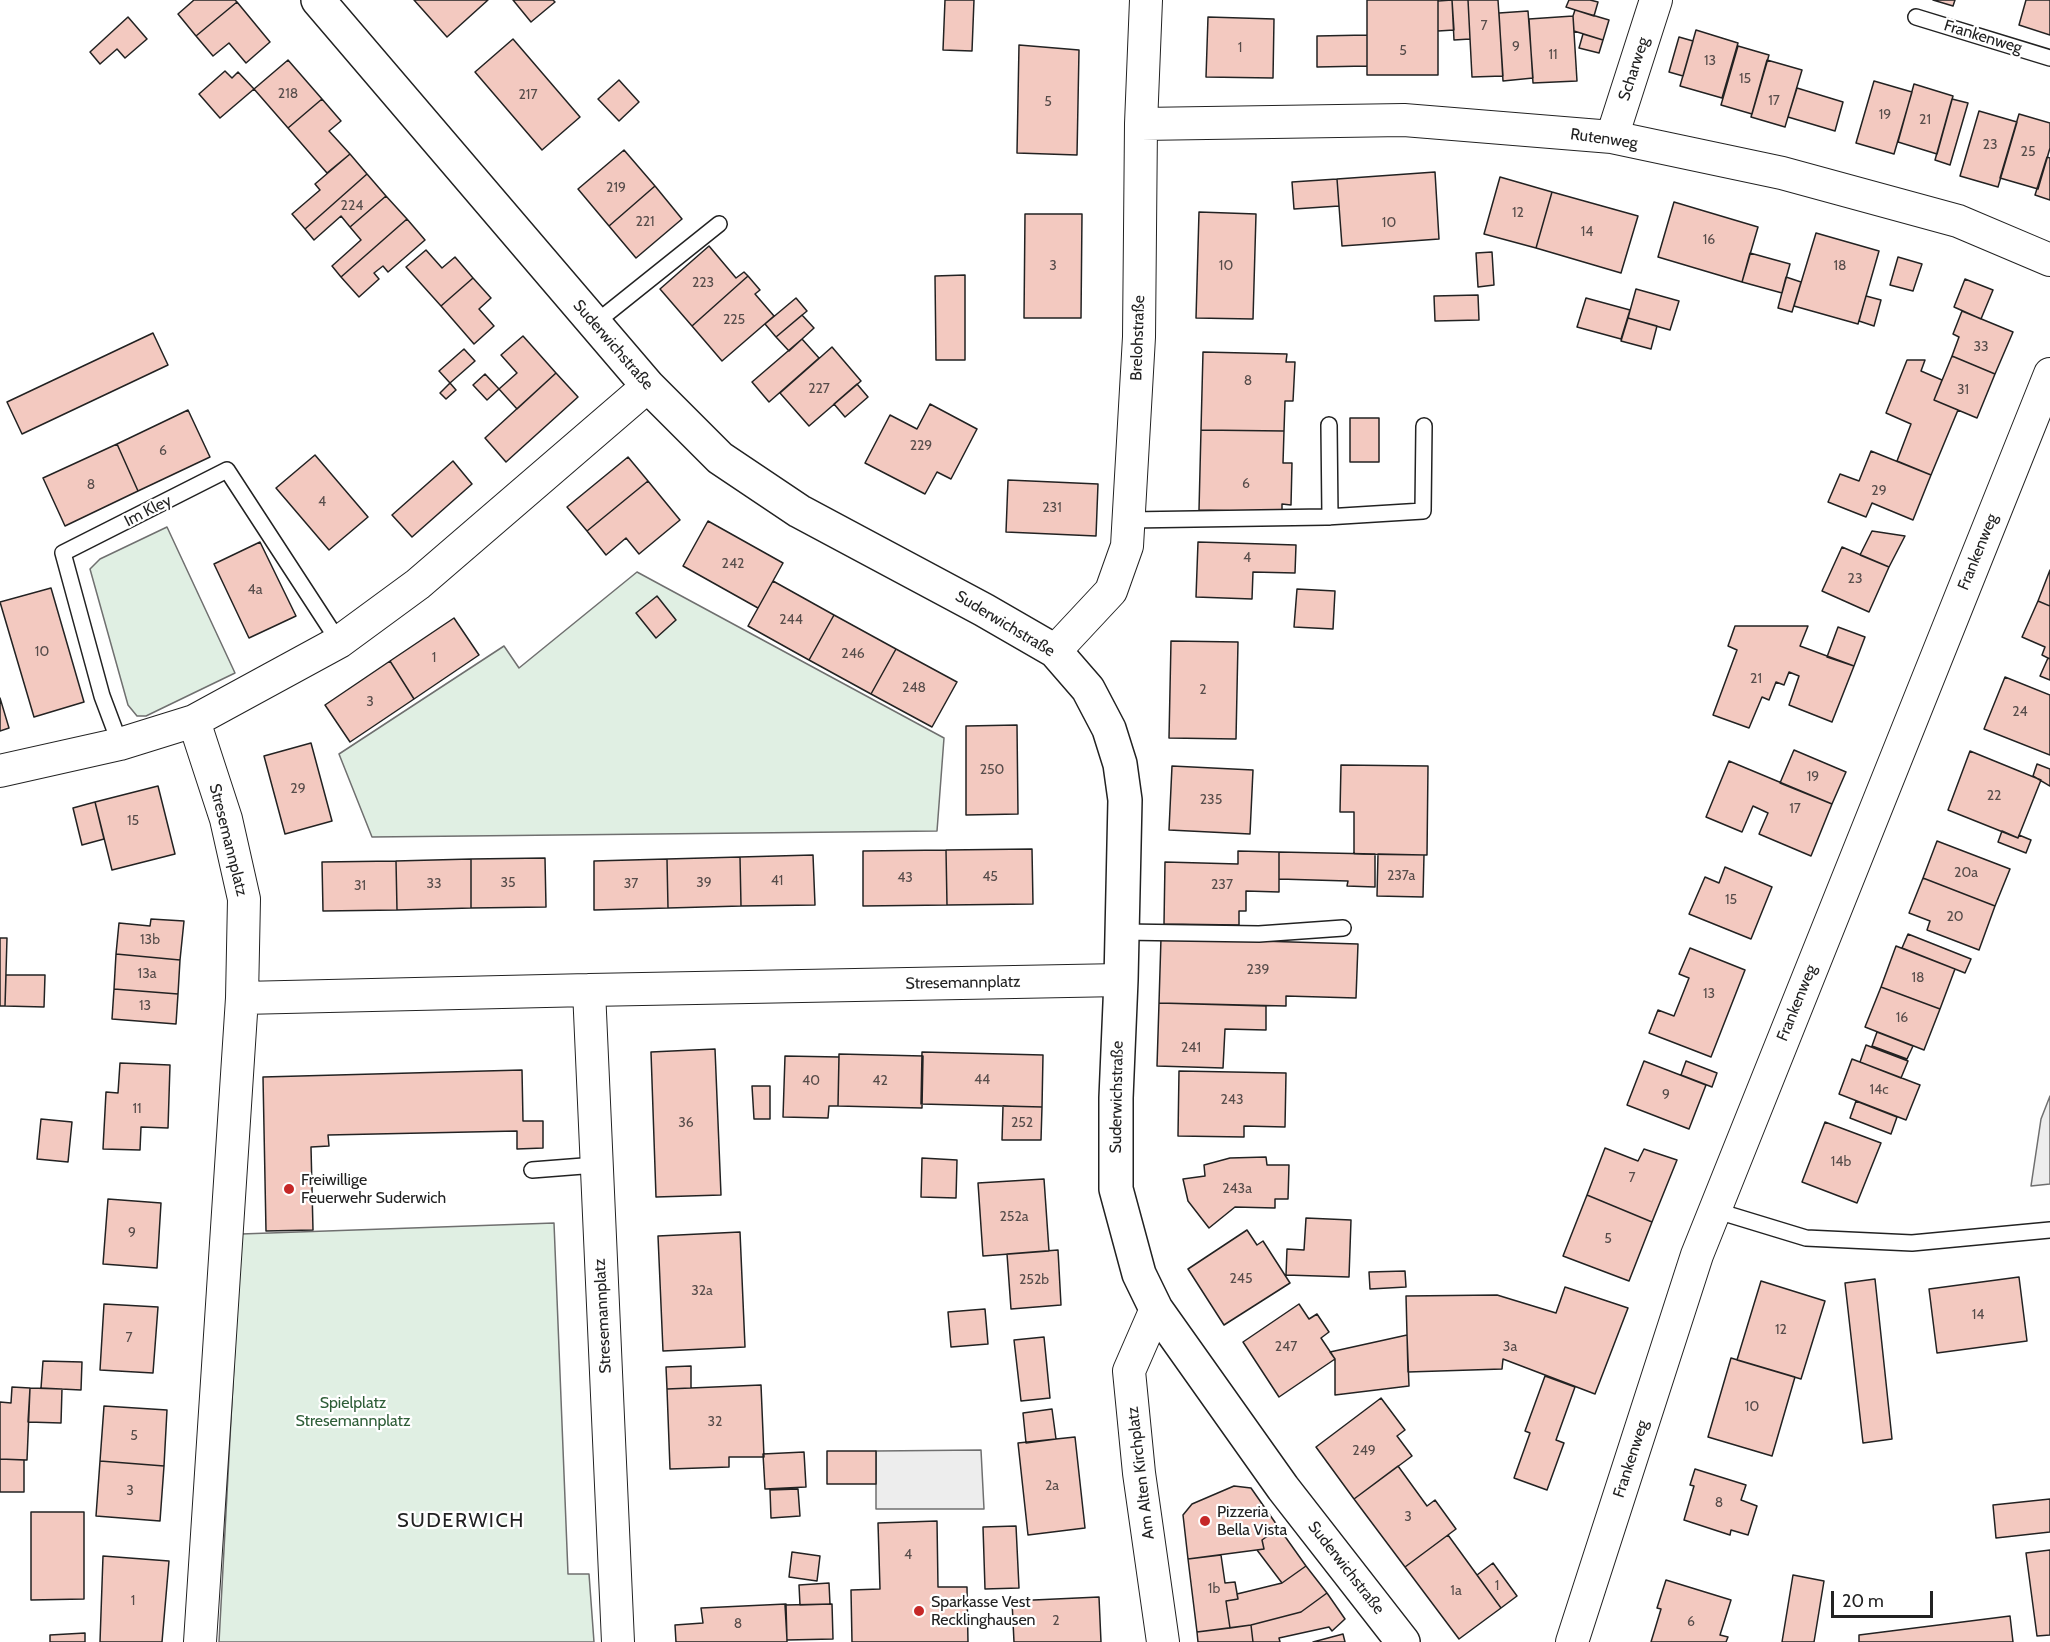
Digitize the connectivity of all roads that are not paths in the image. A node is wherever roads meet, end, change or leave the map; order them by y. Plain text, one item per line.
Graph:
1 (318, 0) edge
2 (1146, 0) edge
3 (1656, 0) edge
4 (1916, 17) dead end
5 (2050, 58) edge
6 (1141, 124) junction
7 (1612, 137) junction
8 (719, 224) dead end
9 (2050, 260) edge
10 (594, 324) junction
11 (2050, 374) edge
12 (648, 386) junction
13 (1329, 425) dead end
14 (1424, 426) dead end
15 (1330, 517) junction
16 (1129, 520) junction
17 (339, 642) junction
18 (1055, 651) junction
19 (194, 721) junction
20 (120, 744) junction
21 (0, 771) edge
22 (1343, 928) dead end
23 (1122, 932) junction
24 (1121, 980) junction
25 (589, 990) junction
26 (242, 998) junction
27 (596, 1165) junction
28 (532, 1170) dead end
29 (1714, 1210) junction
30 (2050, 1230) edge
31 (1156, 1309) junction
32 (200, 1642) edge
33 (618, 1642) edge
34 (1163, 1642) edge
35 (1403, 1642) edge
36 (1572, 1642) edge

1 - 10 main road, Suderwichstraße
2 - 6 street, Brelohstraße
3 - 7 street, Scharweg
4 - 5 lane, Frankenweg
6 - 7 street, Rutenweg
6 - 16 street, Brelohstraße
7 - 9 street, Rutenweg
8 - 10 lane
10 - 12 main road, Suderwichstraße
11 - 29 street, Frankenweg
12 - 17 street
12 - 18 main road, Suderwichstraße
13 - 15 lane
14 - 15 lane
15 - 16 lane
16 - 18 street, Brelohstraße
17 - 19 street
17 - 20 lane, Im Kley
18 - 23 main road, Suderwichstraße
19 - 20 street
19 - 26 street, Stresemannplatz
20 - 21 street
22 - 23 lane
23 - 24 main road, Suderwichstraße
24 - 25 street, Stresemannplatz
24 - 31 main road, Suderwichstraße
25 - 26 street, Stresemannplatz
25 - 27 street, Stresemannplatz
26 - 32 street, Stresemannplatz
27 - 28 lane
27 - 33 street, Stresemannplatz
29 - 30 lane
29 - 36 street, Frankenweg
31 - 34 street, Am Alten Kirchplatz
31 - 35 main road, Suderwichstraße

